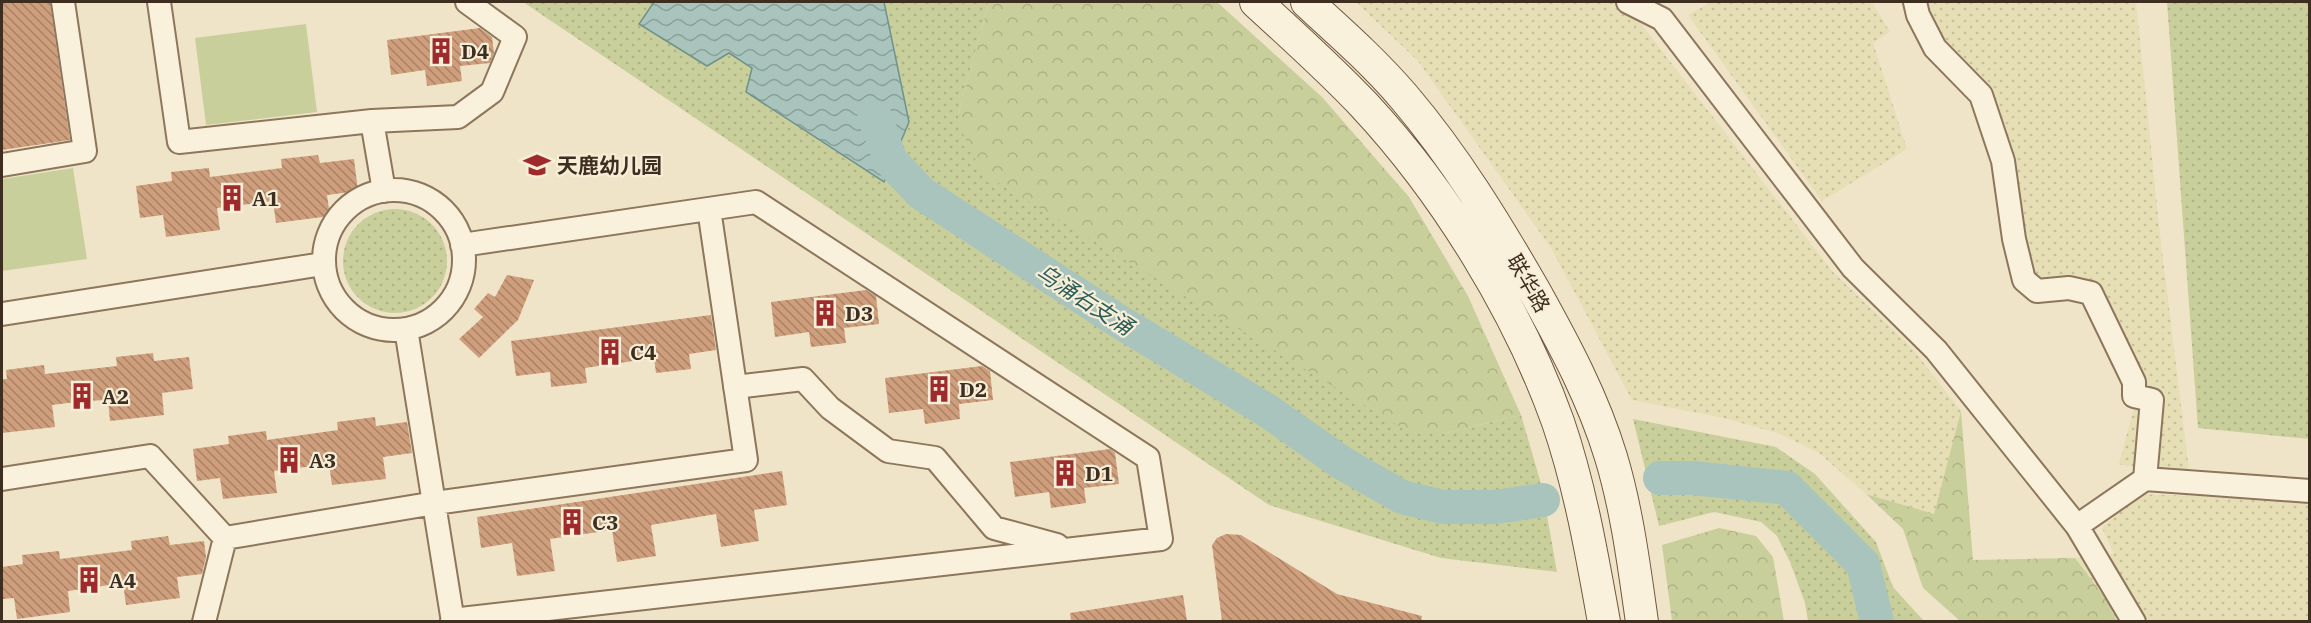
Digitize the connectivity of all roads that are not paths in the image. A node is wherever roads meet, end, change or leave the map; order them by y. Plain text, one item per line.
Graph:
1 (63, 2) edge
2 (159, 2) edge
3 (466, 2) edge
4 (1256, 2) edge
5 (1307, 2) edge
6 (1628, 2) edge
7 (1916, 2) edge
8 (372, 121) junction
9 (2, 165) edge
10 (384, 191) junction
11 (709, 209) junction
12 (462, 245) junction
13 (323, 264) junction
14 (2, 314) edge
15 (406, 329) junction
16 (735, 387) junction
17 (2, 479) edge
18 (2145, 479) junction
19 (2310, 491) edge
20 (435, 502) junction
21 (2077, 526) junction
22 (225, 538) junction
23 (1070, 549) junction
24 (204, 621) edge
25 (452, 621) edge
26 (1604, 621) edge
27 (1642, 621) edge
28 (2134, 621) edge

1 - 9 street
2 - 8 street
3 - 8 street
4 - 26 street
5 - 27 street, 联华路
6 - 21 street
7 - 18 street
8 - 10 street
10 - 12 street
10 - 13 street
11 - 12 street
11 - 16 street
11 - 23 street
12 - 15 street
13 - 14 street
13 - 15 street
15 - 20 street
16 - 20 street
16 - 23 street
17 - 22 street
18 - 19 street
18 - 21 street
20 - 22 street
20 - 25 street
21 - 28 street
22 - 24 street
23 - 25 street

